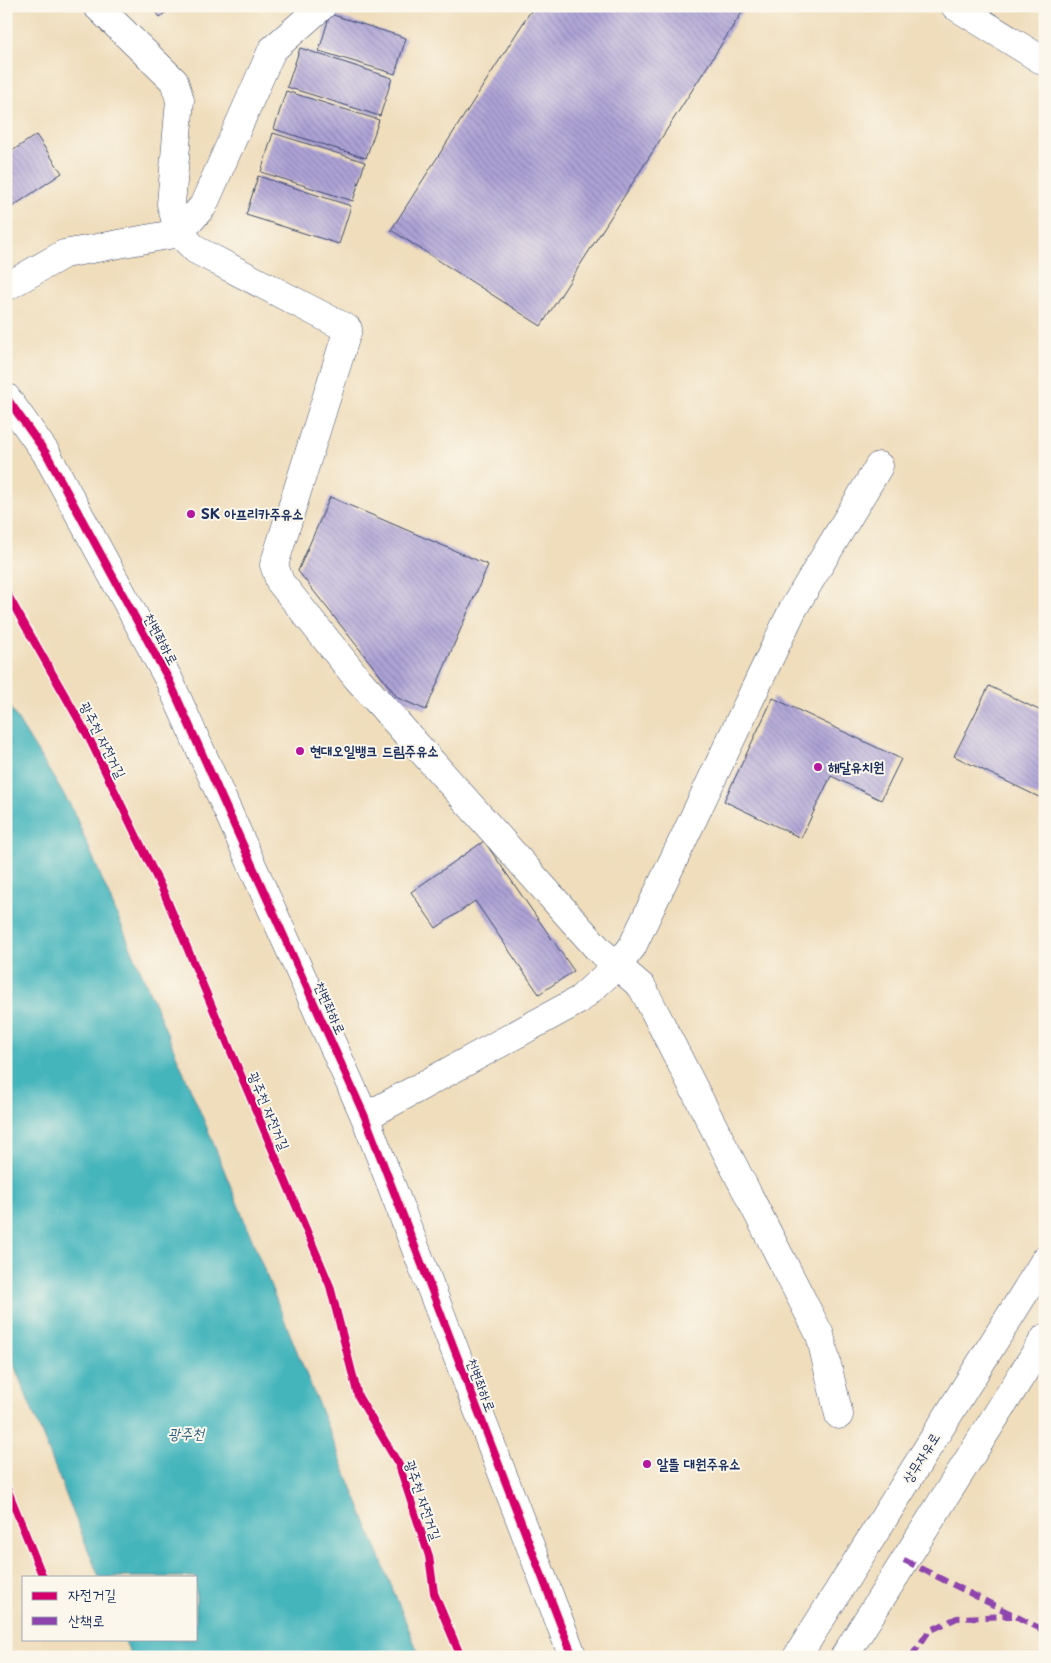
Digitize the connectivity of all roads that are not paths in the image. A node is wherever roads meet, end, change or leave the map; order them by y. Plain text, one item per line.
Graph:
1 (97, 6) edge
2 (322, 6) edge
3 (954, 6) edge
4 (1045, 62) edge
5 (179, 233) junction
6 (6, 287) edge
7 (6, 397) edge
8 (878, 466) dead end
9 (618, 965) junction
10 (365, 1116) junction
11 (1045, 1260) edge
12 (1045, 1338) edge
13 (838, 1415) dead end
14 (573, 1657) edge
15 (797, 1657) edge
16 (844, 1657) edge

1 - 5 street
2 - 5 street
3 - 4 street
5 - 6 street
5 - 9 street
7 - 10 street, 천변좌하로
8 - 9 street
9 - 10 street
9 - 13 street
10 - 14 street, 천변좌하로
11 - 15 street, 상무자유로
12 - 16 street

